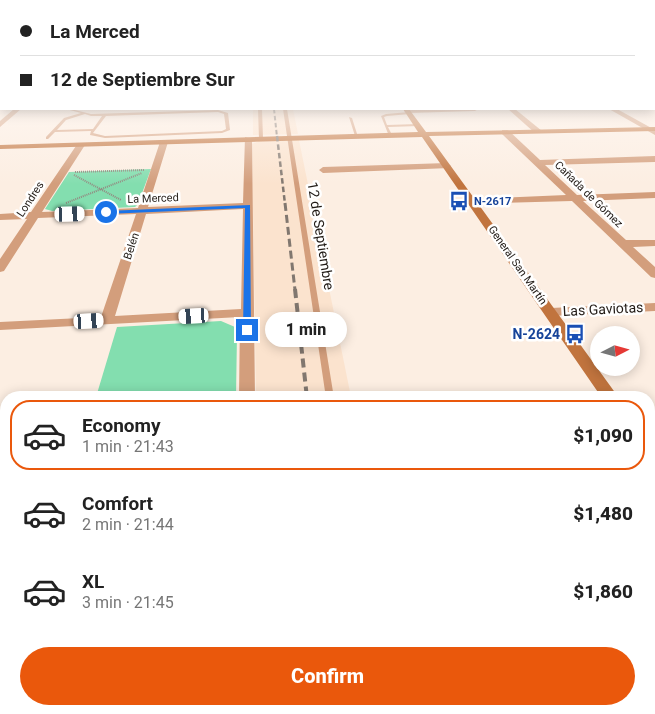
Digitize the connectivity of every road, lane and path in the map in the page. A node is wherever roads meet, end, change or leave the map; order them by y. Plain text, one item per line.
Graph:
1 (9, 117) edge
2 (71, 117) edge
3 (103, 117) edge
4 (227, 117) edge
5 (258, 117) edge
6 (285, 117) edge
7 (383, 117) edge
8 (412, 117) edge
9 (521, 117) edge
10 (629, 117) edge
11 (350, 118) dead end
12 (0, 126) edge
13 (650, 128) edge
14 (94, 130) junction
15 (388, 130) junction
16 (421, 130) junction
17 (54, 131) junction
18 (538, 131) junction
19 (505, 132) junction
20 (655, 133) edge
21 (357, 136) junction
22 (47, 138) dead end
23 (289, 138) junction
24 (254, 139) junction
25 (164, 142) junction
26 (81, 145) junction
27 (0, 147) edge
28 (655, 159) edge
29 (538, 163) junction
30 (447, 166) junction
31 (147, 170) junction
32 (323, 170) dead end
33 (144, 179) dead end
34 (101, 189) junction
35 (655, 195) edge
36 (575, 198) junction
37 (124, 201) dead end
38 (473, 202) junction
39 (59, 206) dead end
40 (248, 206) junction
41 (142, 211) junction
42 (34, 215) junction
43 (0, 217) edge
44 (655, 242) edge
45 (623, 244) junction
46 (0, 268) edge
47 (655, 274) edge
48 (655, 307) edge
49 (551, 312) junction
50 (247, 313) junction
51 (107, 320) junction
52 (0, 326) edge
53 (247, 391) edge
54 (329, 391) edge
55 (607, 391) edge

1 - 12 street
2 - 17 lane
3 - 14 lane
4 - 14 lane
5 - 24 lane
6 - 23 lane, 12 de Septiembre
7 - 15 lane
8 - 16 main road, General San Martín
9 - 18 street
10 - 13 street
11 - 21 lane
13 - 18 main road
13 - 20 street
14 - 17 lane
15 - 16 main road
15 - 21 main road
16 - 19 main road
16 - 30 main road, General San Martín
17 - 22 lane
18 - 19 main road
19 - 29 street, Cañada de Gómez
21 - 23 main road
23 - 24 main road
23 - 54 lane, 12 de Septiembre
24 - 25 main road
24 - 40 street
25 - 26 main road
25 - 41 street, Belén
26 - 27 main road
26 - 42 street, Londres
28 - 29 street
29 - 36 street, Cañada de Gómez
30 - 32 street
30 - 38 main road, General San Martín
31 - 33 path
31 - 34 path
31 - 34 path
34 - 37 path
34 - 39 path
35 - 36 street
36 - 38 street
36 - 45 street, Cañada de Gómez
38 - 49 main road, General San Martín
40 - 41 street, La Merced
40 - 50 street
41 - 42 street, La Merced
41 - 51 street, Belén
42 - 43 street, La Merced
42 - 46 street, Londres
44 - 45 street
45 - 47 street, Cañada de Gómez
48 - 49 street, Las Gaviotas
49 - 55 main road, General San Martín
50 - 51 street
50 - 53 street
51 - 52 street

